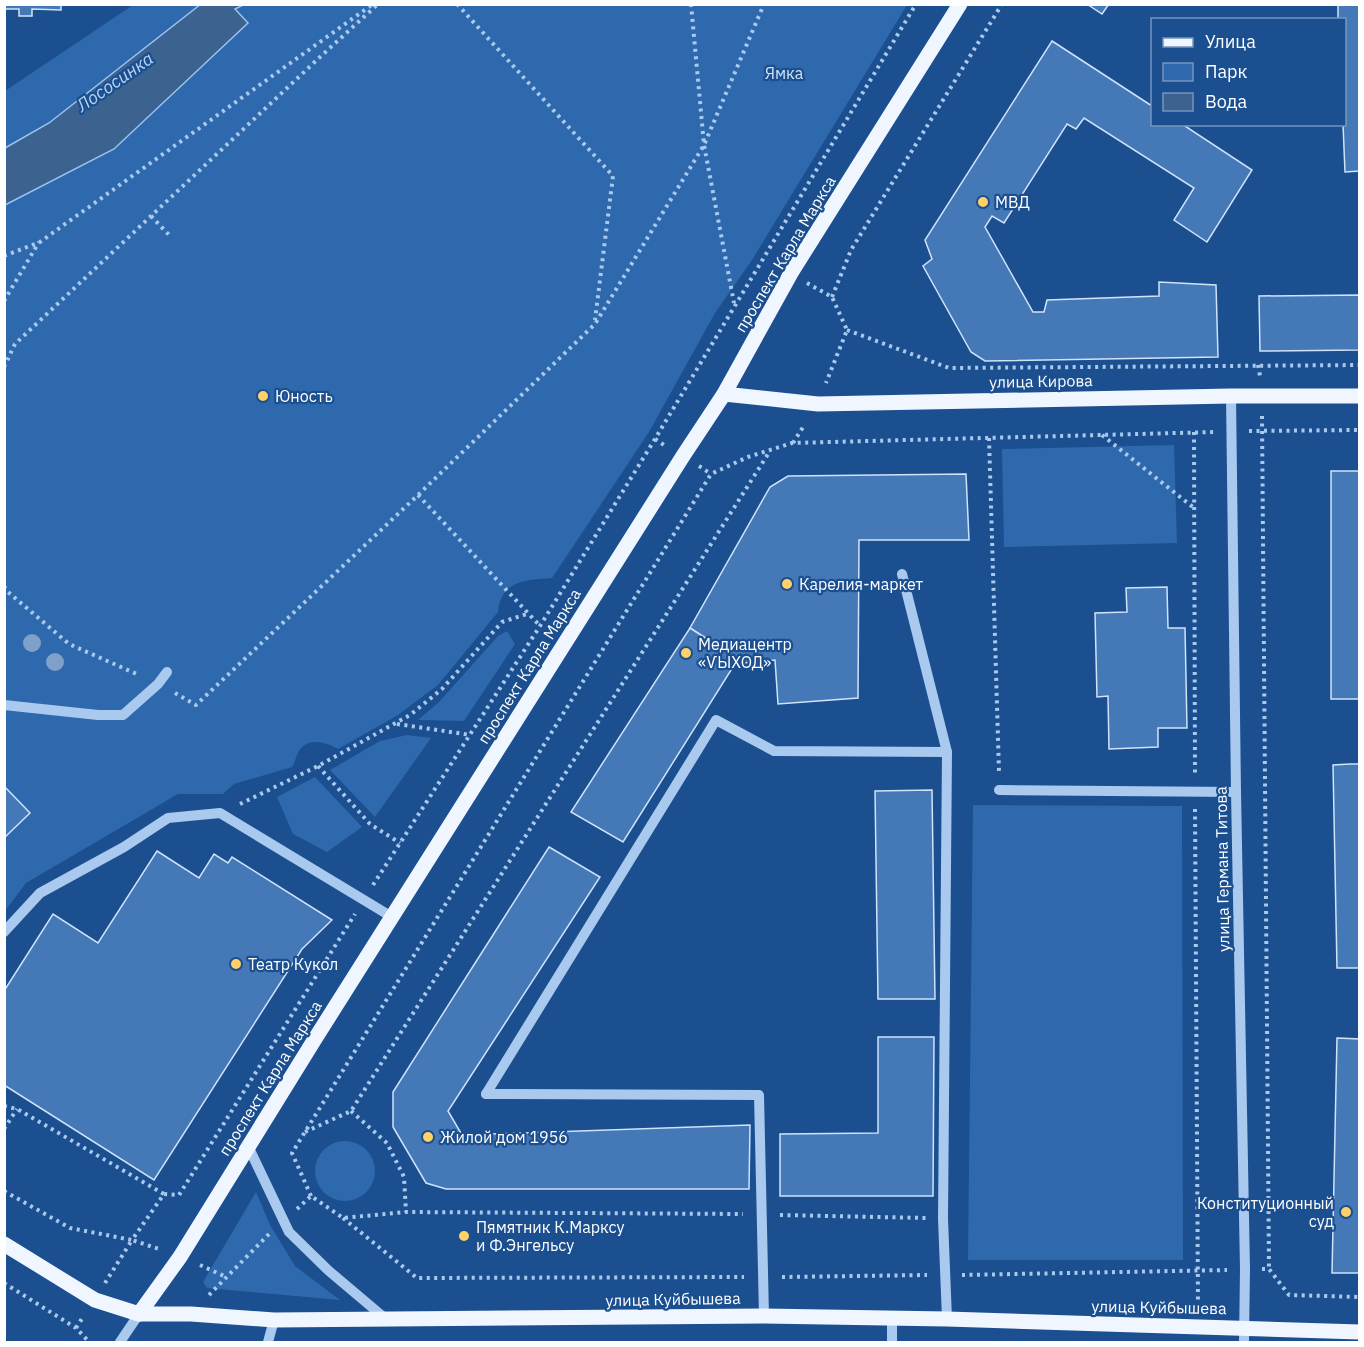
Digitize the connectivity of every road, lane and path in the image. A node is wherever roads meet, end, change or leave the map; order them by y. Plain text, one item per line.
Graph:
1 (376, 4) edge
2 (457, 4) edge
3 (691, 4) edge
4 (764, 4) edge
5 (916, 4) edge
6 (960, 4) edge
7 (1002, 4) edge
8 (704, 145) junction
9 (151, 216) junction
10 (171, 237) dead end
11 (40, 242) junction
12 (4, 256) edge
13 (4, 301) edge
14 (735, 305) junction
15 (594, 324) junction
16 (847, 330) junction
17 (1359, 365) edge
18 (4, 367) edge
19 (724, 394) junction
20 (1231, 396) junction
21 (1359, 396) edge
22 (818, 404) junction
23 (1359, 430) edge
24 (1262, 431) junction
25 (1194, 432) junction
26 (1233, 432) junction
27 (1101, 435) junction
28 (989, 438) junction
29 (792, 443) junction
30 (771, 450) junction
31 (418, 495) junction
32 (1194, 508) junction
33 (902, 574) dead end
34 (4, 586) edge
35 (528, 614) junction
36 (540, 626) junction
37 (167, 672) dead end
38 (159, 684) junction
39 (4, 705) edge
40 (396, 724) junction
41 (471, 735) junction
42 (947, 752) junction
43 (318, 766) junction
44 (999, 790) joint
45 (1195, 792) junction
46 (1236, 792) junction
47 (220, 813) junction
48 (400, 843) junction
49 (363, 901) junction
50 (392, 917) junction
51 (4, 932) edge
52 (4, 1106) edge
53 (17, 1109) junction
54 (351, 1111) junction
55 (4, 1129) edge
56 (304, 1133) junction
57 (248, 1146) junction
58 (4, 1191) edge
59 (164, 1194) junction
60 (311, 1197) junction
61 (406, 1212) junction
62 (761, 1214) junction
63 (343, 1218) junction
64 (943, 1219) junction
65 (283, 1221) junction
66 (4, 1244) edge
67 (1245, 1269) junction
68 (1269, 1269) junction
69 (1198, 1272) junction
70 (946, 1275) junction
71 (226, 1277) dead end
72 (764, 1277) junction
73 (4, 1283) edge
74 (1359, 1297) edge
75 (139, 1314) junction
76 (764, 1316) junction
77 (892, 1319) junction
78 (947, 1319) junction
79 (274, 1320) junction
80 (387, 1320) junction
81 (1359, 1332) edge
82 (1244, 1335) edge
83 (89, 1342) edge
84 (120, 1342) edge
85 (268, 1342) edge
86 (892, 1342) edge

1 - 9 path
1 - 11 path
2 - 15 path
3 - 8 path
4 - 8 path
5 - 14 path
6 - 19 main road, проспект Карла Маркса
7 - 16 path
8 - 14 path
8 - 15 path
9 - 10 path
9 - 18 path
11 - 12 path
11 - 13 path
14 - 36 path
15 - 31 path
16 - 17 path
16 - 22 path
19 - 22 main road, улица Кирова
19 - 50 main road, проспект Карла Маркса
20 - 21 main road, улица Кирова
20 - 22 main road, улица Кирова
20 - 26 street, улица Германа Титова
22 - 29 path
23 - 24 path
24 - 26 path
24 - 68 path
25 - 26 path
25 - 27 path
25 - 32 path
26 - 46 street, улица Германа Титова
27 - 28 path
27 - 32 path
28 - 29 path
28 - 44 path
29 - 30 path
30 - 54 path
30 - 56 path
31 - 35 path
31 - 38 path
32 - 45 path
33 - 42 street
34 - 38 path
35 - 36 path
35 - 40 path
36 - 41 path
37 - 38 street
38 - 39 street
40 - 41 path
40 - 43 path
41 - 48 path
42 - 62 street
42 - 64 street
43 - 47 path
43 - 48 path
44 - 45 street
45 - 46 street
45 - 69 path
46 - 67 street, улица Германа Титова
47 - 49 street
47 - 51 street
48 - 49 path
49 - 50 street
49 - 59 path
50 - 57 main road, проспект Карла Маркса
52 - 53 path
53 - 55 path
53 - 59 path
54 - 56 path
54 - 61 path
56 - 60 path
57 - 65 street
57 - 75 main road, проспект Карла Маркса
58 - 59 path
60 - 63 path
60 - 65 path
61 - 62 path
61 - 63 path
62 - 64 path
62 - 72 street
63 - 72 path
64 - 70 street
65 - 71 path
65 - 80 street
66 - 75 main road, улица Куйбышева
67 - 68 path
67 - 69 path
67 - 82 street, улица Германа Титова
68 - 74 path
69 - 70 path
70 - 72 path
70 - 78 street
72 - 76 street
73 - 83 path
75 - 79 main road, улица Куйбышева
75 - 84 street, проспект Карла Маркса
76 - 77 main road, улица Куйбышева
76 - 80 main road, улица Куйбышева
77 - 78 main road, улица Куйбышева
77 - 86 street
78 - 82 main road, улица Куйбышева
79 - 80 main road, улица Куйбышева
79 - 85 street
81 - 82 main road, улица Куйбышева

